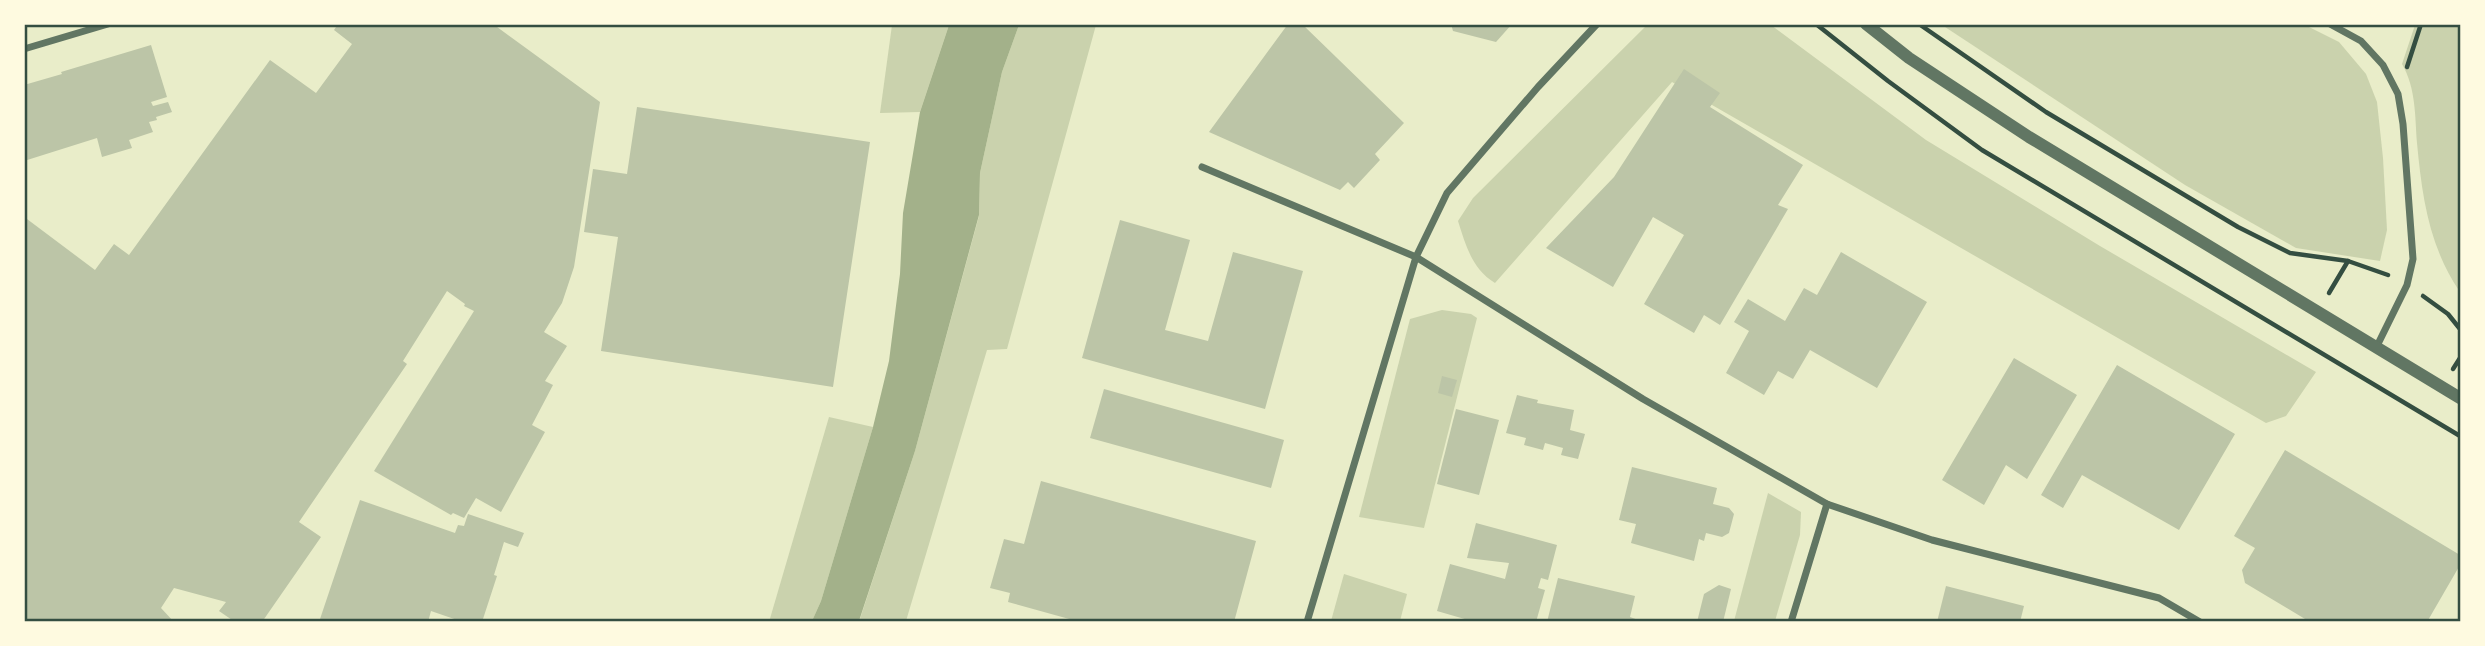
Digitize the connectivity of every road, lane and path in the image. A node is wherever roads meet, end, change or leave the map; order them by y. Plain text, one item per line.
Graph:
1 (108, 24) edge
2 (1597, 24) edge
3 (1816, 24) edge
4 (1866, 24) edge
5 (1919, 24) edge
6 (2330, 24) edge
7 (2421, 24) edge
8 (24, 49) edge
9 (2398, 94) junction
10 (1202, 167) dead end
11 (1416, 257) junction
12 (2407, 285) junction
13 (2460, 329) edge
14 (2376, 348) junction
15 (2460, 398) edge
16 (2460, 436) edge
17 (1826, 504) junction
18 (1307, 621) edge
19 (1791, 621) edge
20 (2200, 621) edge

1 - 8 street
2 - 11 street
3 - 16 path
4 - 14 street
5 - 12 path
6 - 9 street
7 - 9 path
9 - 12 street
10 - 11 street
11 - 17 street
11 - 18 street
12 - 13 path
12 - 14 street
14 - 15 street
17 - 19 street
17 - 20 street

